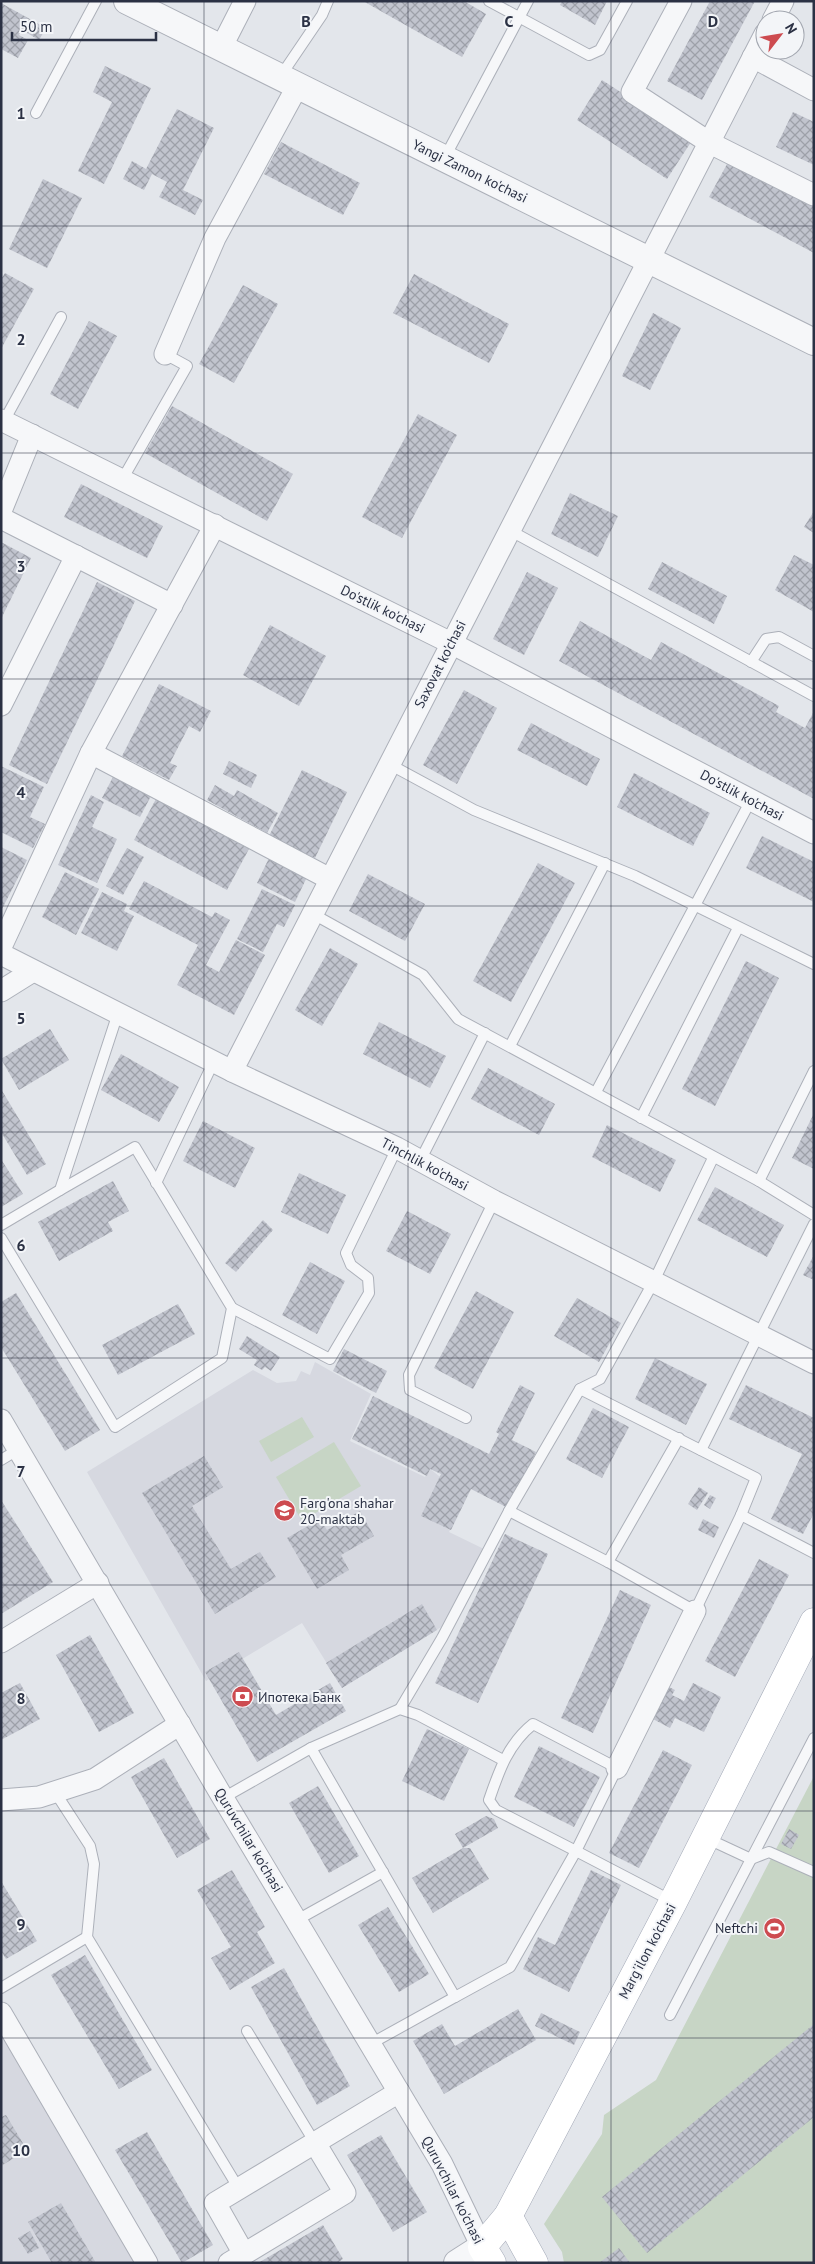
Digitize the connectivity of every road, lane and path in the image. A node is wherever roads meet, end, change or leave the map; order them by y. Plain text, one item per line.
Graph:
1 (96, 1) edge
2 (127, 1) edge
3 (245, 1) edge
4 (328, 1) edge
5 (489, 1) edge
6 (528, 1) edge
7 (627, 1) edge
8 (681, 1) edge
9 (520, 18) junction
10 (221, 48) junction
11 (755, 53) edge
12 (753, 57) junction
13 (288, 82) junction
14 (814, 90) edge
15 (36, 113) dead end
16 (710, 143) junction
17 (444, 159) junction
18 (814, 195) edge
19 (648, 258) junction
20 (60, 317) dead end
21 (814, 342) edge
22 (165, 354) joint
23 (3, 421) edge
24 (32, 435) junction
25 (122, 480) junction
26 (1, 511) edge
27 (1, 518) edge
28 (215, 526) junction
29 (509, 530) junction
30 (76, 556) junction
31 (172, 605) junction
32 (451, 643) junction
33 (814, 656) edge
34 (751, 662) junction
35 (814, 696) edge
36 (1, 705) edge
37 (91, 754) junction
38 (389, 764) junction
39 (751, 800) junction
40 (814, 832) edge
41 (604, 863) junction
42 (330, 880) junction
43 (695, 907) junction
44 (313, 914) junction
45 (738, 928) junction
46 (1, 948) edge
47 (1, 954) edge
48 (814, 964) edge
49 (33, 970) junction
50 (1, 991) edge
51 (118, 1013) junction
52 (485, 1033) junction
53 (510, 1046) junction
54 (223, 1066) junction
55 (814, 1071) edge
56 (596, 1092) junction
57 (641, 1118) junction
58 (398, 1148) junction
59 (713, 1158) junction
60 (420, 1161) junction
61 (759, 1181) junction
62 (156, 1183) junction
63 (60, 1190) junction
64 (494, 1201) junction
65 (814, 1215) edge
66 (814, 1224) edge
67 (1, 1225) edge
68 (1, 1238) edge
69 (654, 1281) junction
70 (232, 1308) junction
71 (758, 1335) junction
72 (814, 1363) edge
73 (580, 1389) junction
74 (466, 1418) dead end
75 (1, 1420) edge
76 (679, 1438) junction
77 (701, 1450) junction
78 (10, 1455) edge
79 (508, 1511) junction
80 (741, 1514) junction
81 (814, 1553) edge
82 (608, 1562) junction
83 (98, 1583) junction
84 (695, 1611) junction
85 (814, 1622) edge
86 (1, 1642) edge
87 (400, 1709) junction
88 (180, 1724) junction
89 (814, 1738) edge
90 (311, 1748) junction
91 (503, 1760) junction
92 (617, 1768) junction
93 (55, 1792) junction
94 (223, 1798) junction
95 (1, 1800) edge
96 (705, 1838) junction
97 (576, 1851) junction
98 (751, 1859) junction
99 (383, 1872) junction
100 (814, 1872) edge
101 (673, 1902) junction
102 (297, 1920) junction
103 (87, 1937) junction
104 (1, 1988) edge
105 (455, 1997) junction
106 (1, 2012) edge
107 (670, 2015) dead end
108 (247, 2031) dead end
109 (372, 2044) junction
110 (399, 2092) junction
111 (314, 2143) junction
112 (239, 2189) junction
113 (508, 2216) junction
114 (487, 2255) edge
115 (236, 2258) edge
116 (147, 2263) edge
117 (457, 2263) edge
118 (534, 2263) edge

1 - 15 lane
2 - 10 street, Yangi Zamon ko'chasi
3 - 10 street
4 - 13 lane
5 - 9 lane
6 - 9 lane
7 - 9 lane
8 - 16 street
9 - 17 lane
10 - 13 street, Yangi Zamon ko'chasi
11 - 12 street, Saxovat ko'chasi
12 - 14 street
12 - 16 street, Saxovat ko'chasi
13 - 17 street, Yangi Zamon ko'chasi
13 - 22 street
16 - 18 street
16 - 19 street, Saxovat ko'chasi
17 - 19 street, Yangi Zamon ko'chasi
19 - 21 street, Yangi Zamon ko'chasi
19 - 29 street, Saxovat ko'chasi
20 - 23 lane
22 - 25 lane
23 - 24 street, Do'stlik ko'chasi
24 - 25 street, Do'stlik ko'chasi
24 - 26 street
25 - 28 street, Do'stlik ko'chasi
27 - 30 street
28 - 31 street
28 - 32 street, Do'stlik ko'chasi
29 - 32 street, Saxovat ko'chasi
29 - 34 lane
30 - 31 street
30 - 36 street
31 - 37 street
32 - 38 street, Saxovat ko'chasi
32 - 39 street, Do'stlik ko'chasi
33 - 34 lane
34 - 35 lane
37 - 42 street
37 - 46 street
38 - 41 lane
38 - 42 street, Saxovat ko'chasi
39 - 40 street, Do'stlik ko'chasi
39 - 43 lane
41 - 43 lane
41 - 53 lane
42 - 44 street, Saxovat ko'chasi
43 - 45 lane
43 - 56 lane
44 - 52 lane
44 - 54 street, Saxovat ko'chasi
45 - 48 lane
45 - 57 lane
47 - 49 street, Tinchlik ko'chasi
49 - 50 street
49 - 51 street, Tinchlik ko'chasi
51 - 54 street, Tinchlik ko'chasi
51 - 63 lane
52 - 53 lane
52 - 60 lane
53 - 56 lane
54 - 58 street, Tinchlik ko'chasi
54 - 62 lane
55 - 61 lane
56 - 57 lane
57 - 59 lane
58 - 60 street, Tinchlik ko'chasi
58 - 70 lane
59 - 61 lane
59 - 69 lane
60 - 64 street, Tinchlik ko'chasi
61 - 65 lane
62 - 63 lane
62 - 70 lane
63 - 67 lane
64 - 69 street, Tinchlik ko'chasi
64 - 74 lane
66 - 71 lane
68 - 70 lane
69 - 71 street, Tinchlik ko'chasi
69 - 73 lane
71 - 72 street, Tinchlik ko'chasi
71 - 77 lane
73 - 76 lane
73 - 79 lane
75 - 78 street, Quruvchilar ko'chasi
76 - 77 lane
76 - 82 lane
77 - 80 lane
78 - 83 street, Quruvchilar ko'chasi
79 - 82 lane
79 - 87 lane
80 - 81 lane
80 - 84 lane
82 - 84 lane
83 - 86 street
83 - 88 street, Quruvchilar ko'chasi
84 - 92 street
85 - 96 main road, Marg'ilon ko'chasi
87 - 90 lane
87 - 91 lane
88 - 93 street
88 - 94 street, Quruvchilar ko'chasi
89 - 98 lane
90 - 94 lane
90 - 99 lane
91 - 92 lane
91 - 97 lane
92 - 97 lane
93 - 95 street
93 - 103 lane
94 - 102 street, Quruvchilar ko'chasi
96 - 98 lane
96 - 101 main road, Marg'ilon ko'chasi
97 - 101 lane
97 - 105 lane
98 - 100 lane
98 - 107 lane
99 - 102 lane
99 - 105 lane
101 - 113 main road, Marg'ilon ko'chasi
102 - 109 street, Quruvchilar ko'chasi
103 - 104 lane
103 - 112 lane
105 - 109 lane
106 - 116 street
108 - 111 lane
109 - 110 street, Quruvchilar ko'chasi
110 - 111 street
110 - 114 street, Quruvchilar ko'chasi
111 - 112 street
111 - 115 street
112 - 115 street
113 - 114 main road, Marg'ilon ko'chasi
113 - 118 main road
114 - 117 street, Marg'ilon ko'chasi

